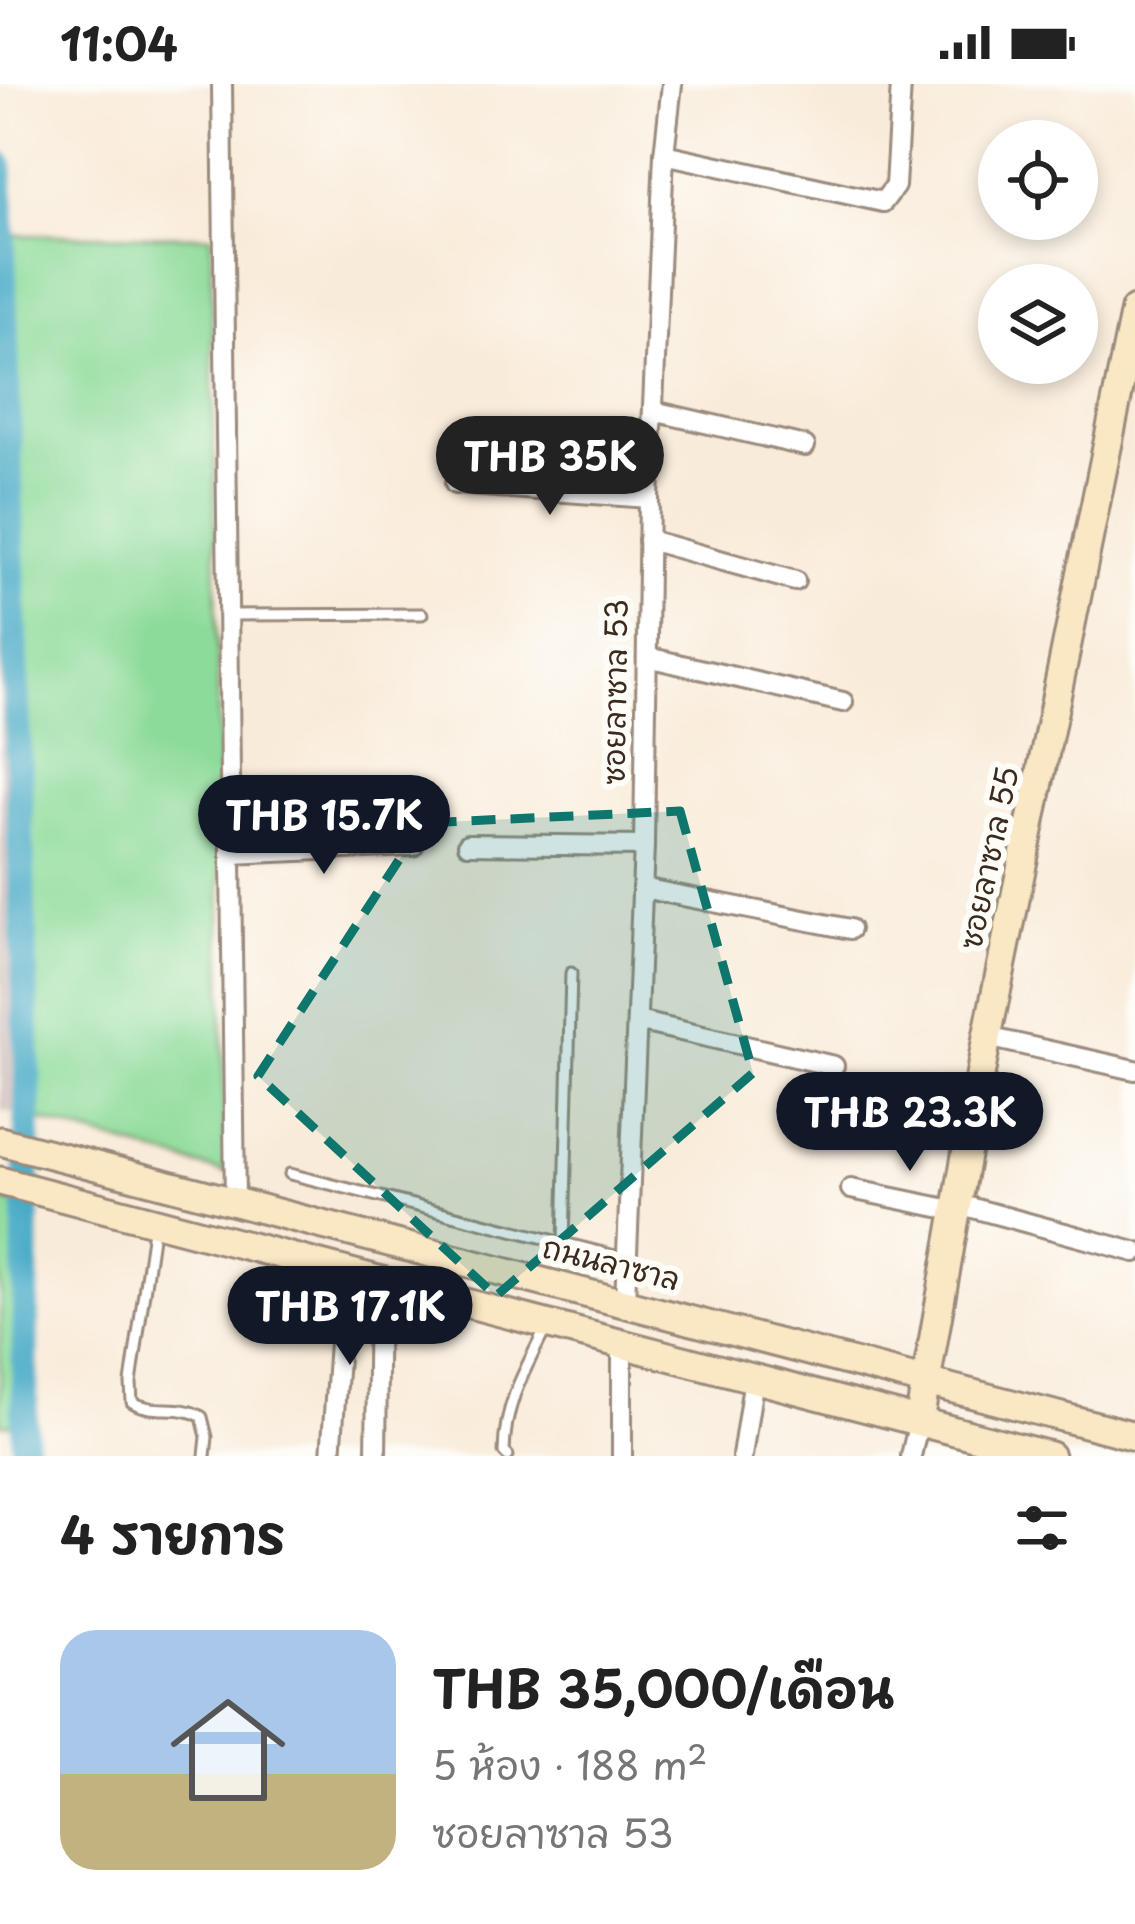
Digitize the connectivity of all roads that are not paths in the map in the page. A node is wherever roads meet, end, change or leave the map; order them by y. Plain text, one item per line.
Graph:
1 (222, 84) edge
2 (672, 84) edge
3 (902, 84) edge
4 (664, 154) junction
5 (1135, 310) edge
6 (653, 411) junction
7 (805, 446) dead end
8 (455, 484) dead end
9 (649, 498) junction
10 (649, 540) junction
11 (795, 581) dead end
12 (422, 614) dead end
13 (230, 615) junction
14 (647, 657) junction
15 (843, 702) dead end
16 (468, 844) dead end
17 (413, 846) dead end
18 (644, 846) junction
19 (232, 854) junction
20 (643, 888) junction
21 (850, 928) dead end
22 (571, 973) dead end
23 (637, 1021) junction
24 (988, 1036) junction
25 (834, 1066) dead end
26 (1135, 1070) edge
27 (0, 1139) edge
28 (290, 1174) dead end
29 (0, 1181) edge
30 (851, 1189) dead end
31 (236, 1203) junction
32 (958, 1208) junction
33 (154, 1222) junction
34 (564, 1243) junction
35 (1135, 1252) edge
36 (627, 1259) junction
37 (344, 1272) junction
38 (378, 1280) junction
39 (625, 1301) junction
40 (548, 1323) junction
41 (622, 1343) junction
42 (754, 1378) junction
43 (928, 1382) junction
44 (919, 1420) junction
45 (1135, 1436) edge
46 (206, 1456) edge
47 (331, 1456) edge
48 (376, 1456) edge
49 (508, 1456) edge
50 (622, 1456) edge
51 (742, 1456) edge
52 (911, 1456) edge
53 (1050, 1456) edge

1 - 13 street
2 - 4 street, ซอยลาซาล 53
3 - 4 street
4 - 6 street, ซอยลาซาล 53
5 - 24 street, ซอยลาซาล 55
6 - 7 street
6 - 9 street, ซอยลาซาล 53
8 - 9 street
9 - 10 street, ซอยลาซาล 53
10 - 11 street
10 - 14 street, ซอยลาซาล 53
12 - 13 lane
13 - 19 street
14 - 15 street
14 - 18 street, ซอยลาซาล 53
16 - 18 street
17 - 19 street
18 - 20 street, ซอยลาซาล 53
19 - 31 street
20 - 21 street
20 - 23 street, ซอยลาซาล 53
22 - 34 lane
23 - 25 street
23 - 36 street, ซอยลาซาล 53
24 - 26 street
24 - 32 street, ซอยลาซาล 55
27 - 31 street, ถนนลาซาล
28 - 34 lane
29 - 33 street
30 - 32 street
31 - 39 street, ถนนลาซาล
32 - 35 street
32 - 43 street, ซอยลาซาล 55
33 - 37 street
33 - 46 lane
34 - 36 lane
36 - 39 street, ซอยลาซาล 53
37 - 38 street
37 - 47 street
38 - 40 street
38 - 48 street
39 - 43 street, ถนนลาซาล
40 - 41 street
40 - 49 lane
41 - 42 street
41 - 50 street
42 - 44 street
42 - 51 street
43 - 44 street, ซอยลาซาล 55
43 - 45 street, ถนนลาซาล
44 - 52 street
44 - 53 street

